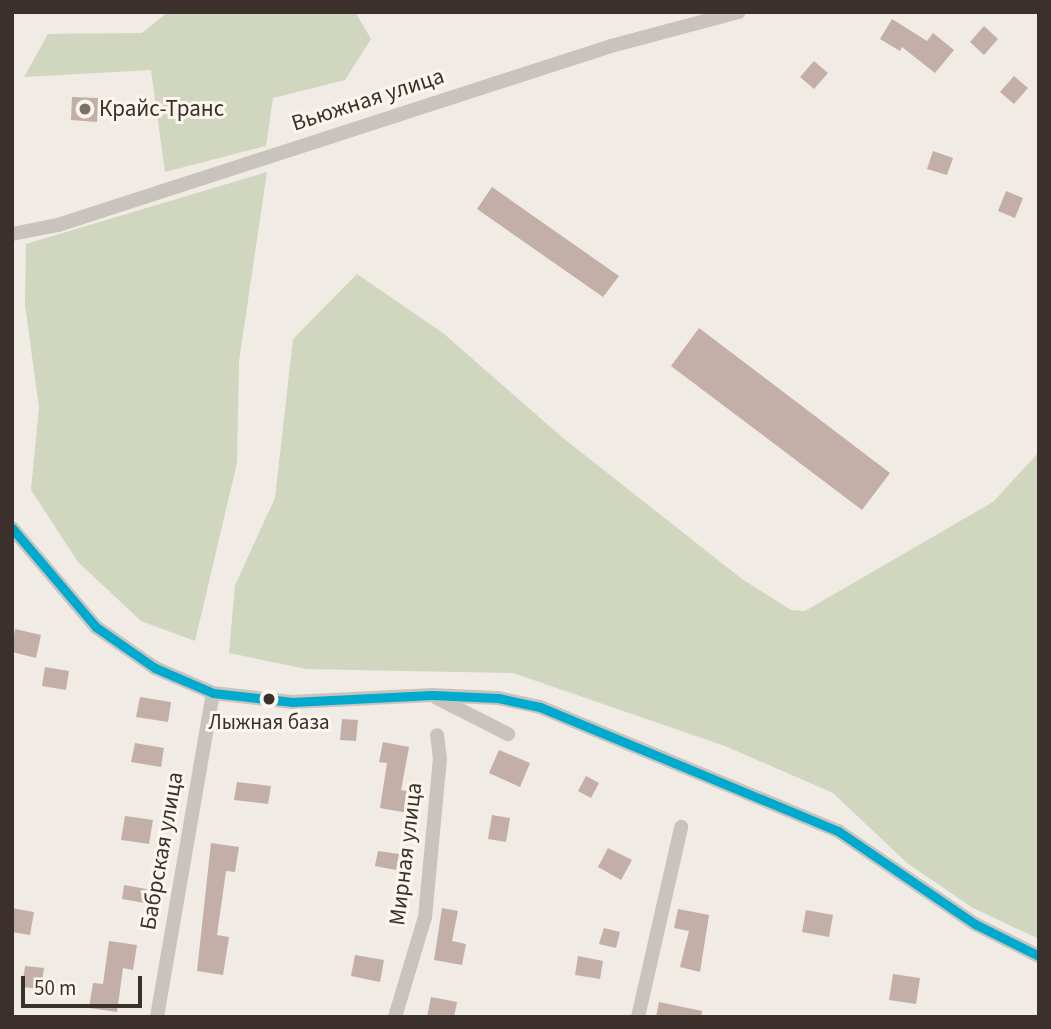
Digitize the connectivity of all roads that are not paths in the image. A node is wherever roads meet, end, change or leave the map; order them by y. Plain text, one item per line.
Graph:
1 (739, 12) edge
2 (12, 234) edge
3 (12, 528) edge
4 (213, 692) junction
5 (432, 695) junction
6 (508, 734) dead end
7 (437, 735) dead end
8 (681, 827) dead end
9 (1039, 956) edge
10 (157, 1017) edge
11 (395, 1017) edge
12 (638, 1017) edge

1 - 2 street, Вьюжная улица
3 - 4 street
4 - 5 street
4 - 10 street, Бабрская улица
5 - 6 street
5 - 9 street
7 - 11 street, Мирная улица
8 - 12 street

